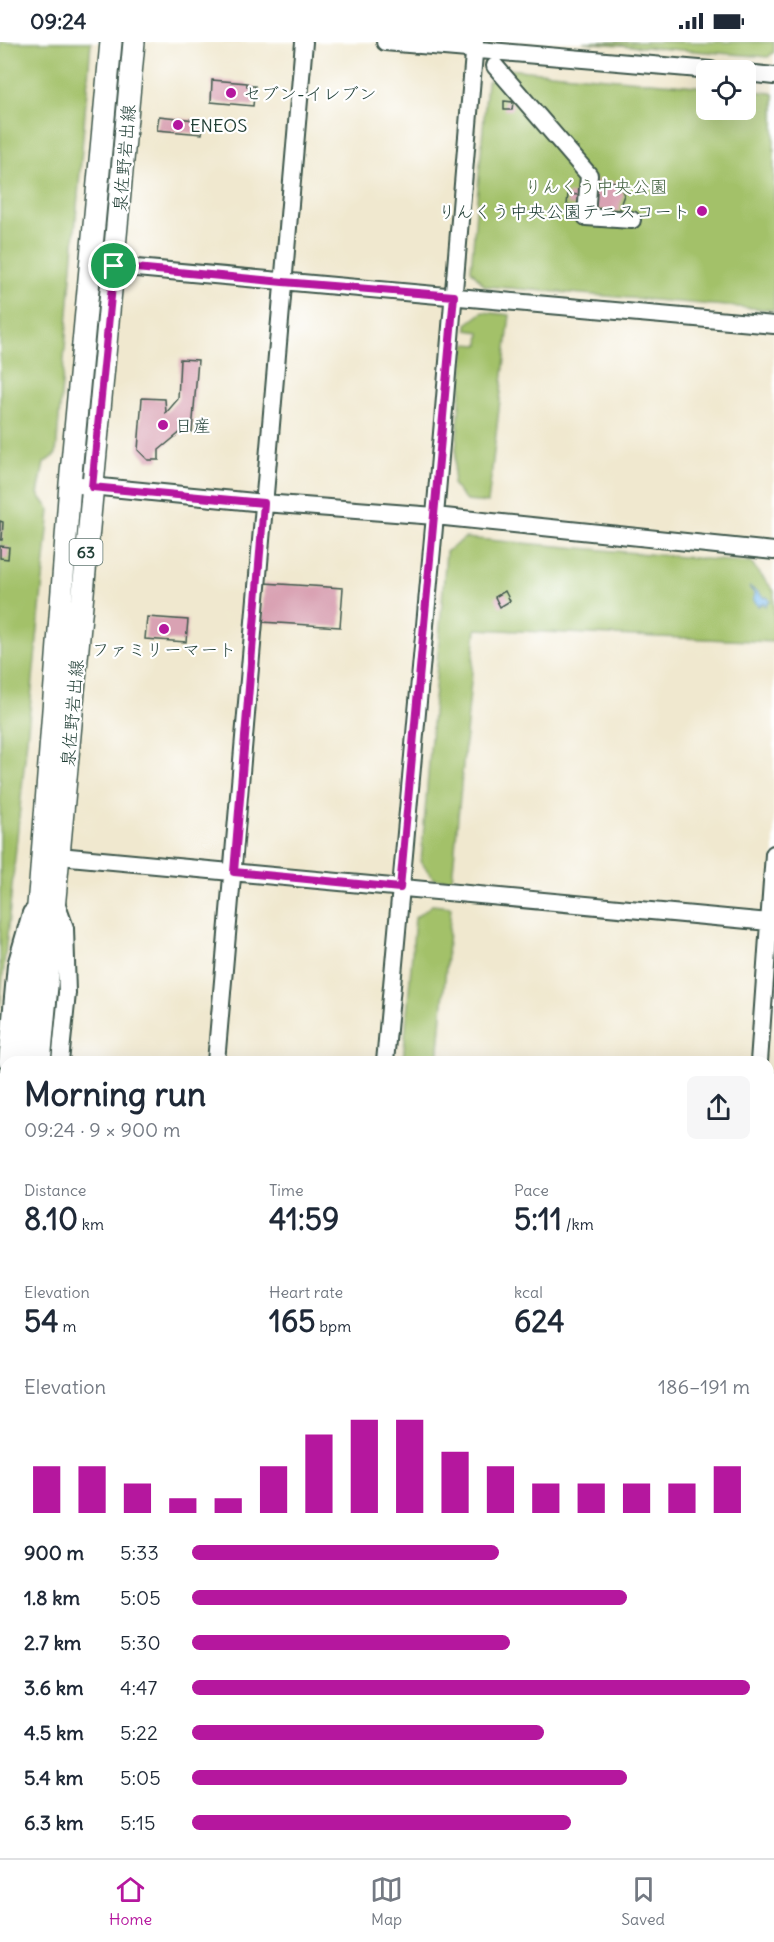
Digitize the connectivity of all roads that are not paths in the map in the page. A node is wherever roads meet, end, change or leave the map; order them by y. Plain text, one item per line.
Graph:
1 (111, 42) edge
2 (134, 42) edge
3 (304, 42) edge
4 (385, 42) edge
5 (475, 46) edge
6 (495, 66) dead end
7 (696, 68) edge
8 (756, 74) edge
9 (774, 76) edge
10 (632, 220) dead end
11 (114, 266) junction
12 (283, 282) junction
13 (454, 296) junction
14 (774, 325) edge
15 (70, 484) junction
16 (92, 487) junction
17 (264, 503) junction
18 (435, 516) junction
19 (774, 551) edge
20 (774, 854) edge
21 (59, 856) junction
22 (234, 872) junction
23 (400, 888) junction
24 (47, 890) junction
25 (769, 922) junction
26 (8, 1056) edge
27 (25, 1056) edge
28 (40, 1056) edge
29 (61, 1056) edge
30 (217, 1056) edge
31 (386, 1056) edge
32 (759, 1056) edge

1 - 15 main road, 泉佐野岩出線 / 63
2 - 11 main road, 泉佐野岩出線 / 63
3 - 12 street
4 - 5 street
5 - 7 street
5 - 13 street
6 - 10 street
8 - 9 street
11 - 12 street
11 - 16 main road, 泉佐野岩出線 / 63
12 - 13 street
12 - 17 street
13 - 14 street
13 - 18 street
15 - 16 street
15 - 24 main road, 泉佐野岩出線 / 63
16 - 17 street
16 - 21 main road, 泉佐野岩出線 / 63
17 - 18 street
17 - 22 street
18 - 19 street
18 - 23 street
20 - 25 street
21 - 22 street
21 - 24 main road, 泉佐野岩出線 / 63
22 - 23 street
22 - 30 street
23 - 25 street
23 - 31 street
24 - 26 street
24 - 27 main road, 泉佐野岩出線 / 63
24 - 28 main road, 泉佐野岩出線 / 63
24 - 29 street
25 - 32 street

